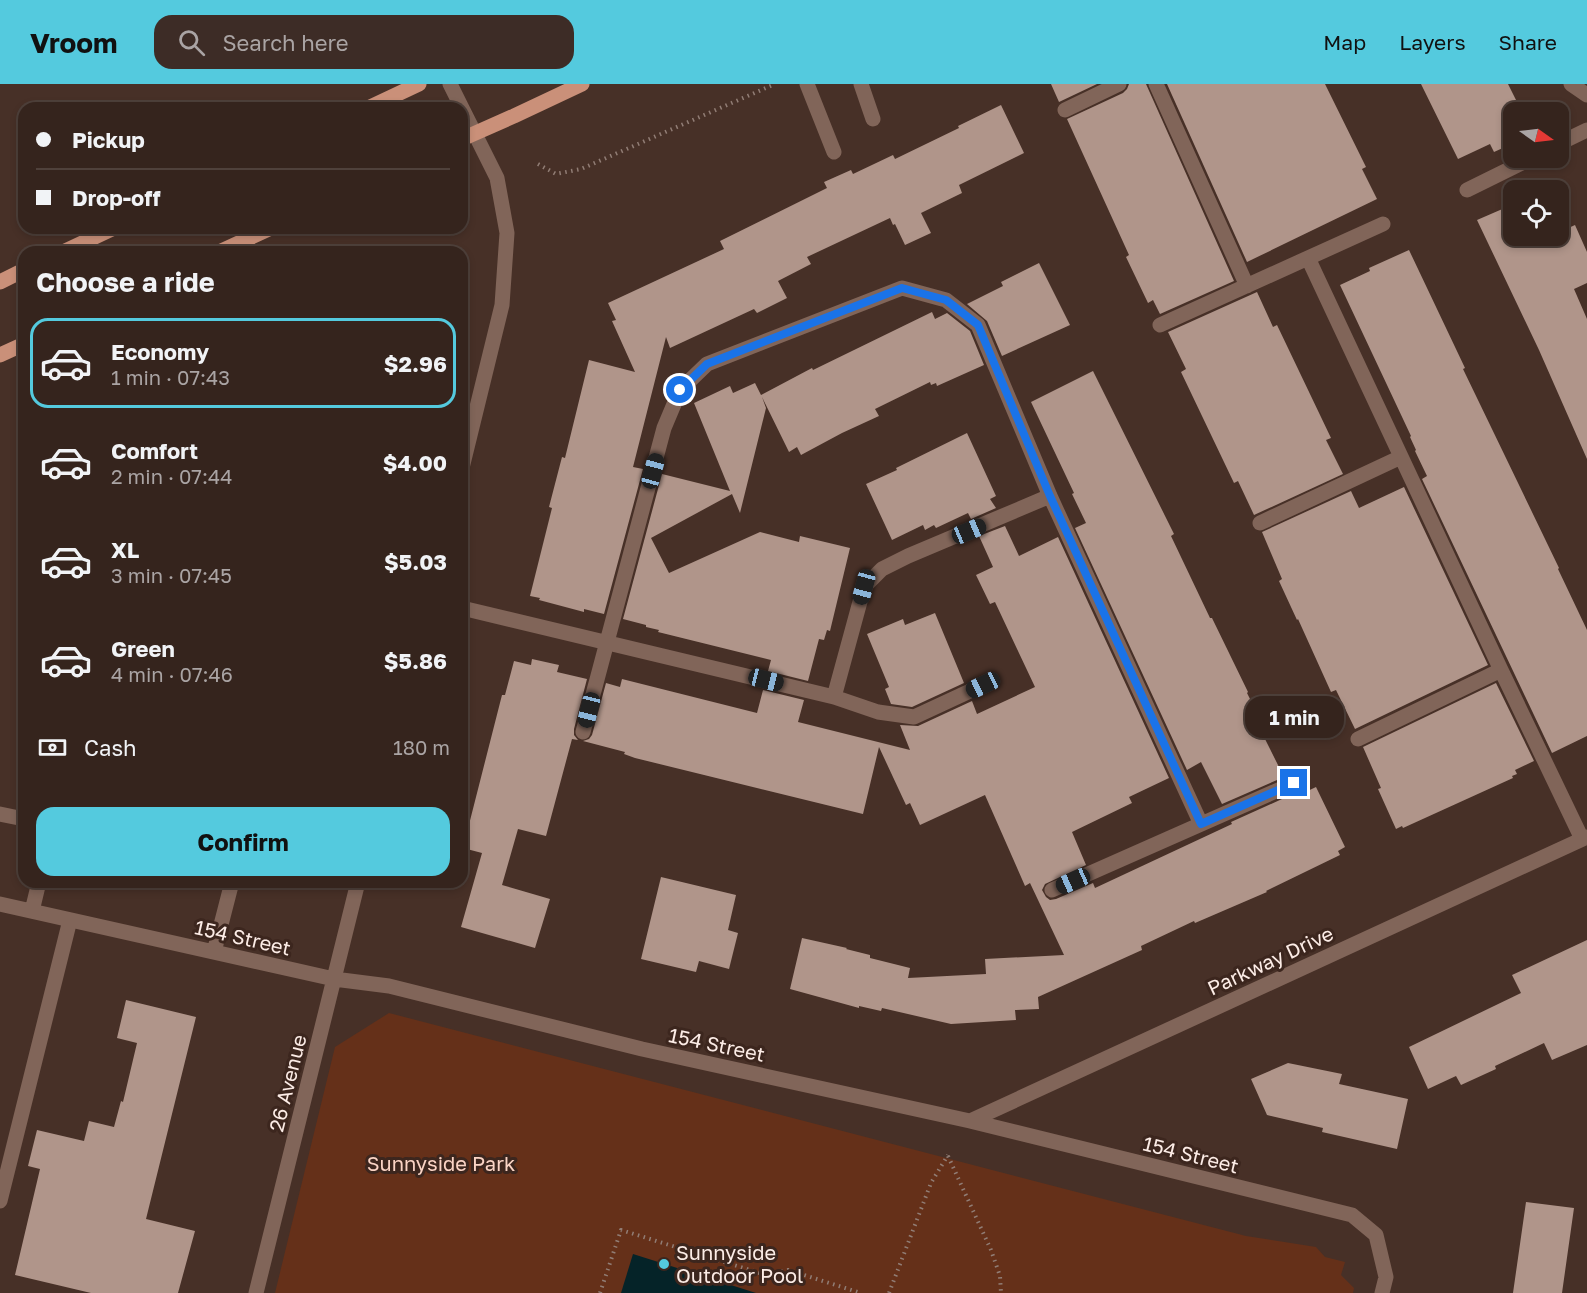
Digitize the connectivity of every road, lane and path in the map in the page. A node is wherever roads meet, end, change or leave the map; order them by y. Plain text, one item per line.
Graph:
1 (419, 84) edge
2 (450, 84) edge
3 (582, 84) edge
4 (775, 84) edge
5 (807, 84) edge
6 (861, 84) edge
7 (1119, 84) edge
8 (1156, 84) edge
9 (1571, 84) edge
10 (1587, 95) edge
11 (381, 102) edge
12 (459, 102) edge
13 (1065, 110) dead end
14 (873, 119) dead end
15 (1587, 130) edge
16 (468, 136) edge
17 (1569, 139) edge
18 (834, 152) dead end
19 (538, 164) dead end
20 (1512, 168) edge
21 (1467, 190) dead end
22 (1383, 224) dead end
23 (101, 234) edge
24 (258, 234) edge
25 (76, 246) edge
26 (232, 246) edge
27 (1308, 258) junction
28 (18, 273) edge
29 (0, 282) edge
30 (1247, 286) junction
31 (1160, 326) dead end
32 (18, 347) edge
33 (0, 355) edge
34 (468, 444) edge
35 (1401, 458) junction
36 (1050, 496) junction
37 (1260, 523) dead end
38 (468, 609) edge
39 (607, 642) junction
40 (1501, 670) junction
41 (983, 685) dead end
42 (834, 697) junction
43 (584, 732) dead end
44 (1358, 739) dead end
45 (1294, 783) dead end
46 (0, 814) edge
47 (18, 818) edge
48 (1201, 824) junction
49 (1585, 838) edge
50 (38, 888) edge
51 (230, 888) edge
52 (357, 888) edge
53 (1052, 890) dead end
54 (0, 904) edge
55 (32, 911) junction
56 (70, 920) junction
57 (214, 952) junction
58 (334, 979) junction
59 (970, 1121) junction
60 (0, 1201) edge
61 (256, 1293) edge
62 (600, 1293) edge
63 (861, 1293) edge
64 (889, 1293) edge
65 (1001, 1293) edge
66 (1382, 1293) edge

1 - 11 main road
2 - 12 street
3 - 16 main road
4 - 19 path
5 - 18 street
6 - 14 street
7 - 13 street
8 - 30 street
9 - 10 street
15 - 17 street
16 - 34 street
20 - 21 street
22 - 27 street
23 - 25 main road
24 - 26 main road
27 - 30 street
27 - 35 street
28 - 29 main road
30 - 31 street
32 - 33 main road
35 - 37 street
35 - 40 street
36 - 39 street
36 - 42 street
36 - 48 street
38 - 39 street
39 - 42 street
39 - 43 street
40 - 44 street
40 - 49 street
41 - 42 street
45 - 48 street
46 - 47 street
48 - 53 street
49 - 59 street, Parkway Drive
50 - 55 street
51 - 57 street
52 - 58 street, 26 Avenue
54 - 55 street, 154 Street
55 - 56 street, 154 Street
56 - 57 street, 154 Street
56 - 60 street
57 - 58 street, 154 Street
58 - 59 street, 154 Street
58 - 61 street, 26 Avenue
59 - 66 street, 154 Street
62 - 63 path
64 - 65 path

